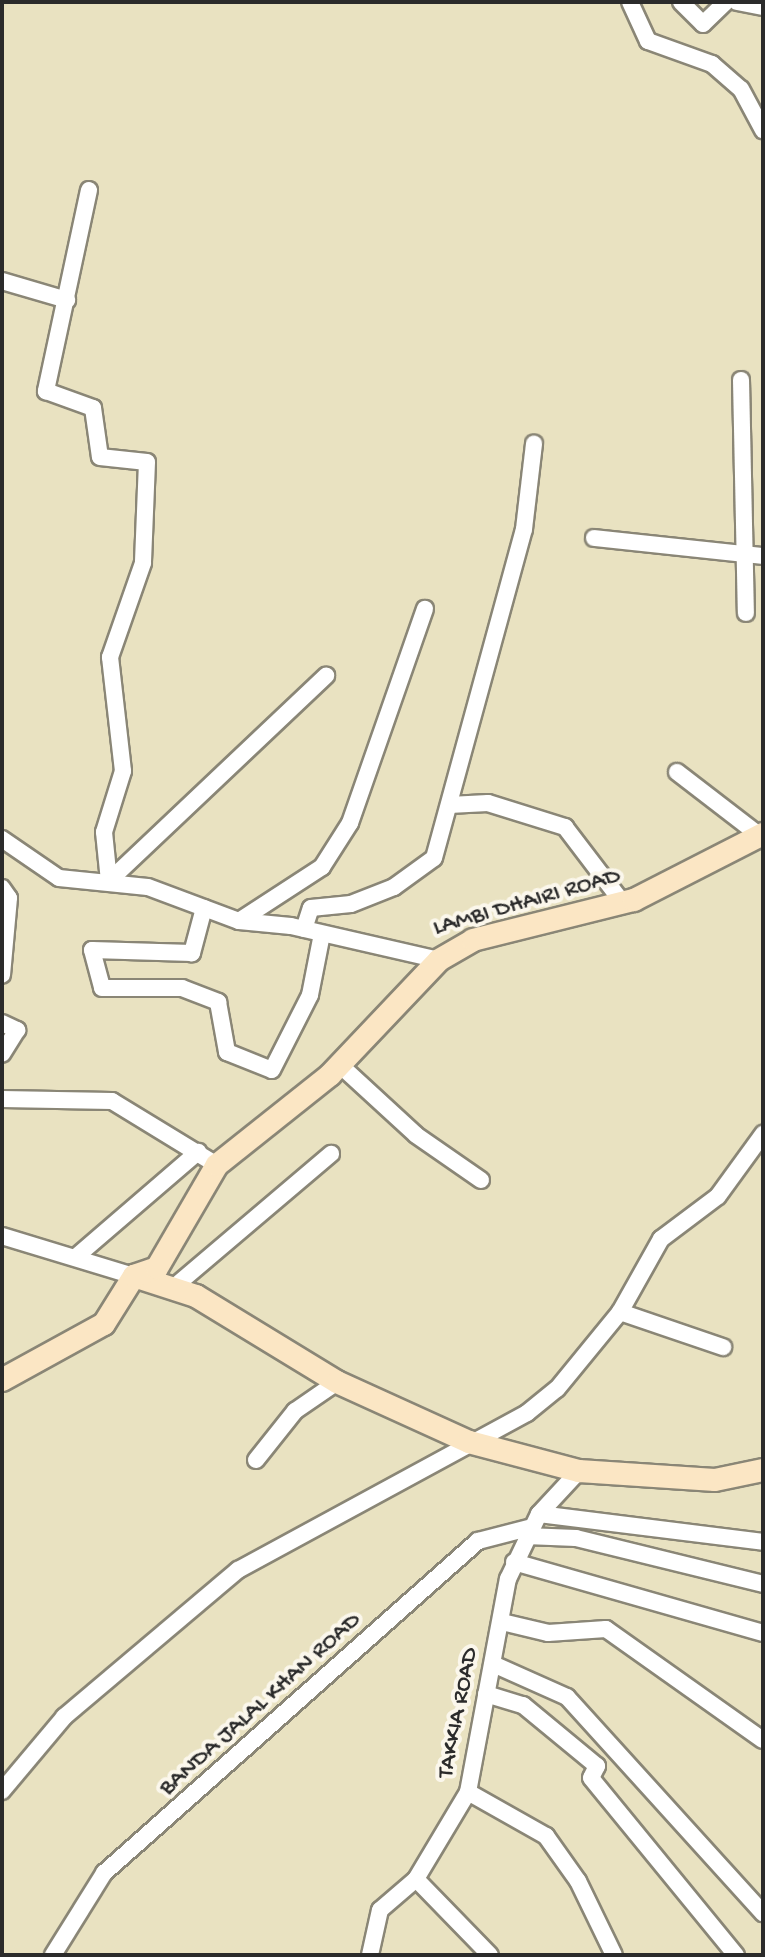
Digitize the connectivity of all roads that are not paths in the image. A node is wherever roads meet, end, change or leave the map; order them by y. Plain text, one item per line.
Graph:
1 (630, 2) edge
2 (681, 2) edge
3 (726, 2) edge
4 (737, 2) edge
5 (763, 7) edge
6 (763, 130) edge
7 (89, 190) dead end
8 (2, 281) edge
9 (67, 300) junction
10 (741, 380) dead end
11 (534, 444) dead end
12 (594, 538) dead end
13 (755, 556) edge
14 (425, 609) dead end
15 (746, 613) dead end
16 (326, 676) dead end
17 (677, 772) dead end
18 (449, 805) junction
19 (761, 835) edge
20 (2, 839) edge
21 (109, 881) junction
22 (2, 888) edge
23 (623, 903) junction
24 (204, 908) junction
25 (239, 921) junction
26 (304, 929) junction
27 (322, 934) junction
28 (439, 960) junction
29 (2, 975) edge
30 (2, 1023) edge
31 (2, 1054) edge
32 (340, 1065) junction
33 (2, 1099) edge
34 (763, 1134) edge
35 (198, 1152) junction
36 (331, 1154) dead end
37 (217, 1165) junction
38 (481, 1180) dead end
39 (2, 1236) edge
40 (77, 1256) junction
41 (134, 1276) junction
42 (174, 1287) junction
43 (620, 1312) junction
44 (723, 1347) dead end
45 (2, 1380) edge
46 (337, 1382) junction
47 (469, 1442) junction
48 (256, 1460) dead end
49 (763, 1470) edge
50 (579, 1471) junction
51 (532, 1526) junction
52 (763, 1542) edge
53 (514, 1562) junction
54 (763, 1584) edge
55 (502, 1622) junction
56 (763, 1633) edge
57 (493, 1664) junction
58 (486, 1694) junction
59 (763, 1740) edge
60 (2, 1791) edge
61 (468, 1792) junction
62 (416, 1879) junction
63 (763, 1913) edge
64 (53, 1955) edge
65 (370, 1955) edge
66 (490, 1955) edge
67 (614, 1955) edge
68 (736, 1955) edge

1 - 6 street
2 - 3 street
4 - 5 street
7 - 9 street
8 - 9 street
9 - 21 street
10 - 13 street
11 - 18 street
12 - 13 street
13 - 15 street
14 - 25 street
16 - 21 street
17 - 19 street
18 - 23 street
18 - 26 street
19 - 23 street, LAMBI DHAIRI ROAD
20 - 21 street, LAMBI DHAIRI ROAD
21 - 24 street, LAMBI DHAIRI ROAD
22 - 29 street
23 - 28 street, LAMBI DHAIRI ROAD
24 - 25 street, LAMBI DHAIRI ROAD
24 - 27 street
25 - 26 street, LAMBI DHAIRI ROAD
26 - 27 street, LAMBI DHAIRI ROAD
27 - 28 street, LAMBI DHAIRI ROAD
28 - 32 street
30 - 31 street
32 - 37 street
32 - 38 street
33 - 35 street
34 - 43 street
35 - 37 street
35 - 40 street
36 - 42 street
37 - 41 street
39 - 40 street
40 - 41 street
41 - 42 street
41 - 45 street
42 - 46 street
43 - 44 street
43 - 47 street
46 - 47 street
46 - 48 street
47 - 50 street
47 - 60 street
49 - 50 street
50 - 51 street, TAKKIA ROAD
51 - 52 street
51 - 53 street, TAKKIA ROAD
51 - 54 street
51 - 64 street, BANDA JALAL KHAN ROAD
53 - 55 street, TAKKIA ROAD
53 - 56 street
55 - 57 street, TAKKIA ROAD
55 - 59 street
57 - 58 street, TAKKIA ROAD
57 - 63 street
58 - 61 street, TAKKIA ROAD
58 - 68 street
61 - 62 street, TAKKIA ROAD
61 - 67 street
62 - 65 street, TAKKIA ROAD
62 - 66 street

